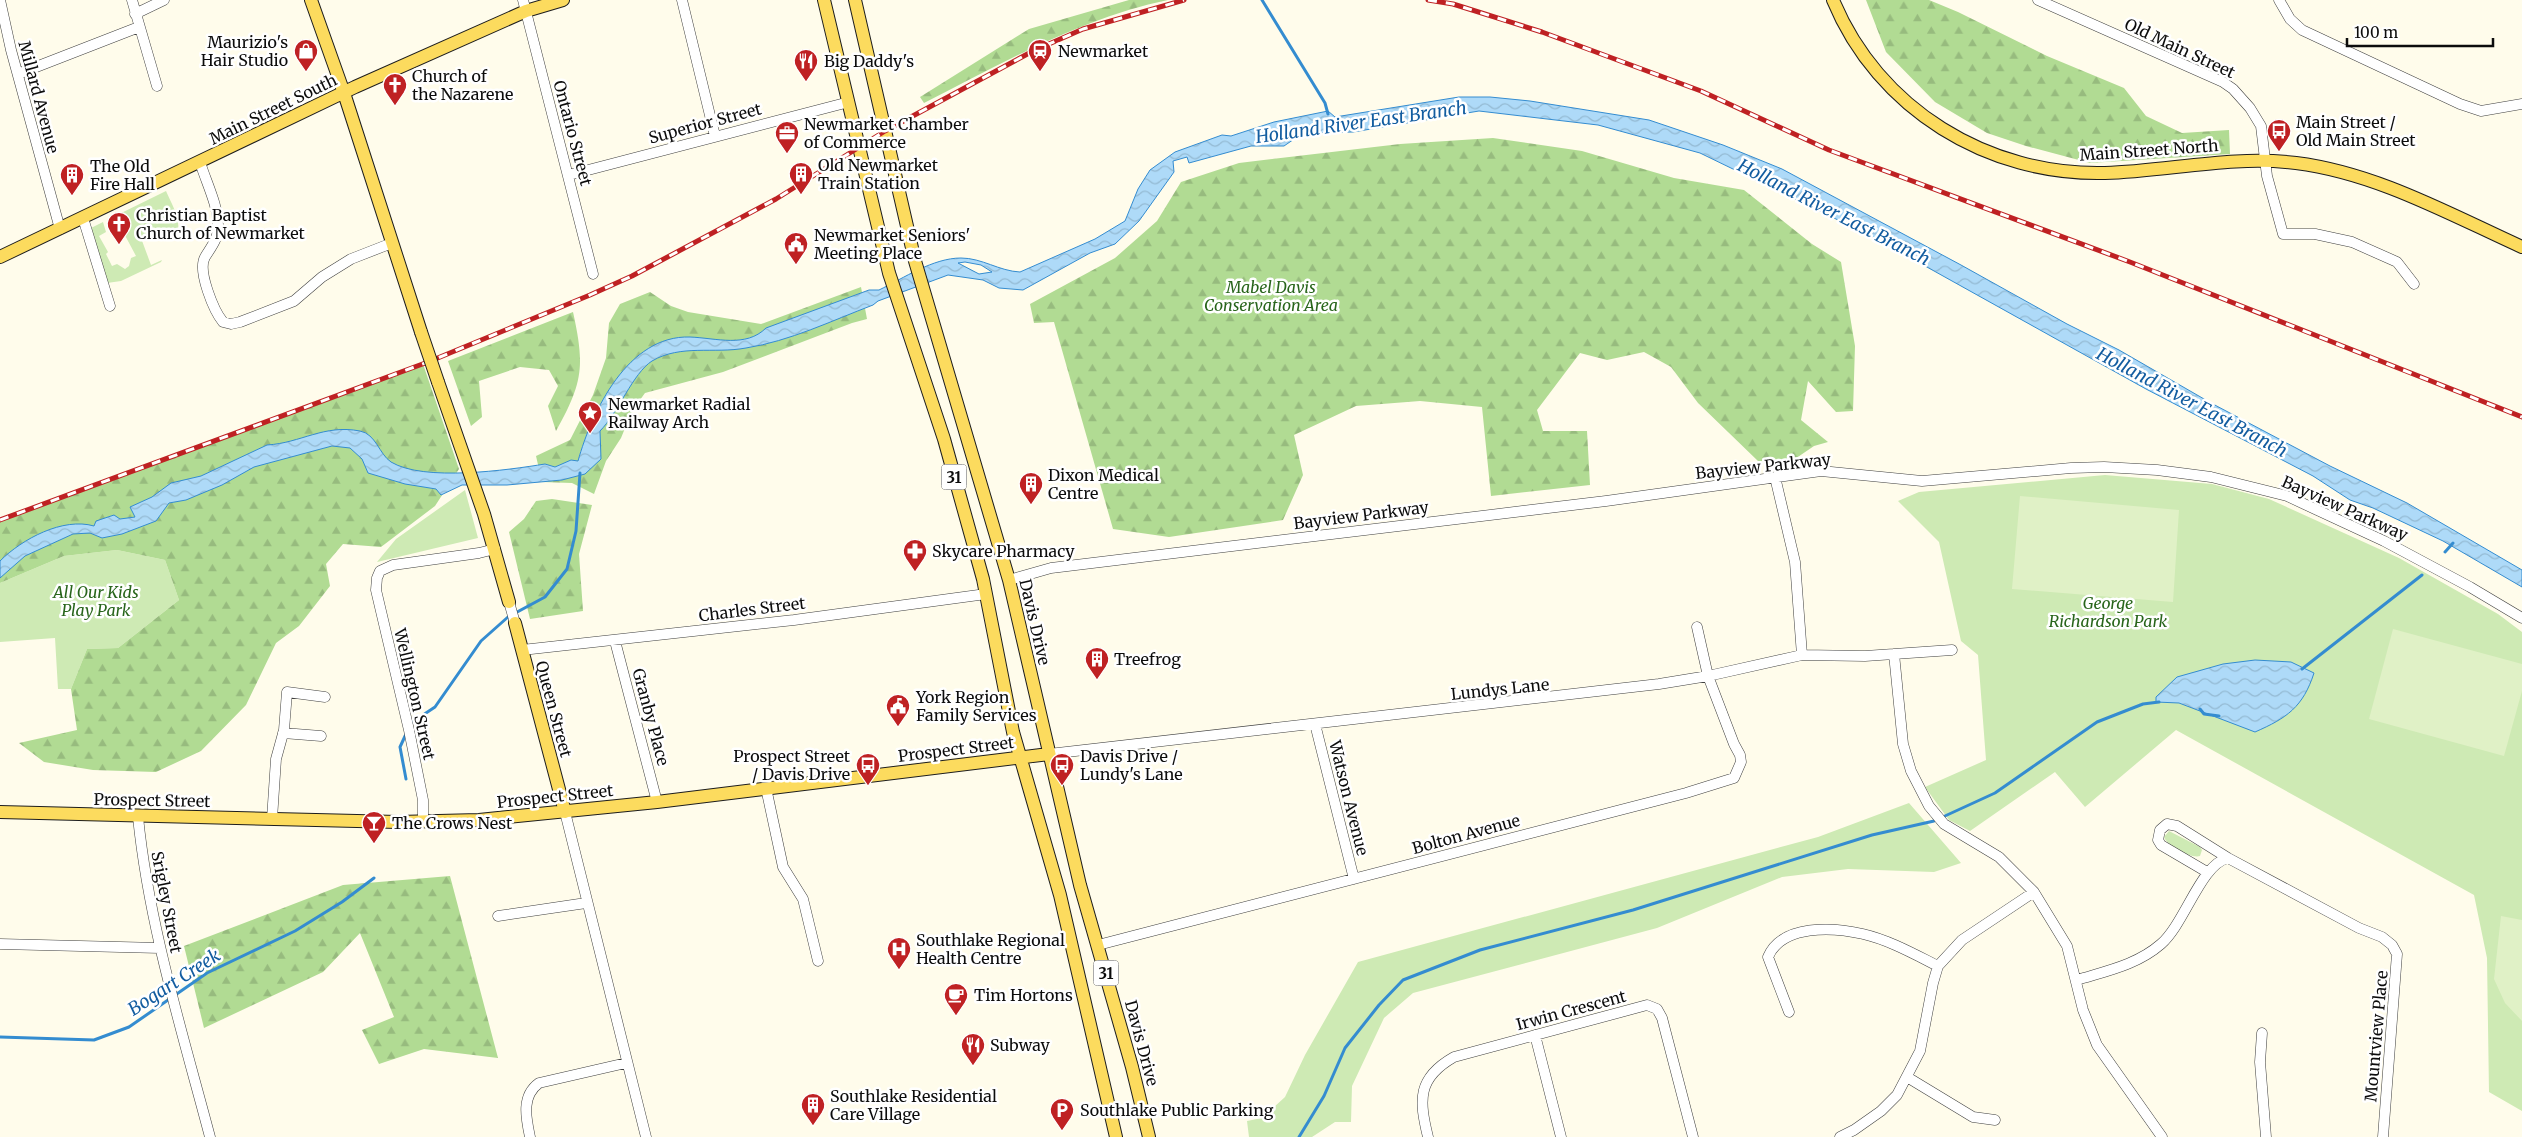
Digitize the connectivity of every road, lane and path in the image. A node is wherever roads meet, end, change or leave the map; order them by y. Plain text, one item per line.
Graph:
1 (0, 0) edge
2 (132, 0) edge
3 (164, 0) edge
4 (311, 0) edge
5 (563, 0) edge
6 (682, 0) edge
7 (824, 0) edge
8 (855, 0) edge
9 (1833, 0) edge
10 (2038, 0) edge
11 (2279, 0) edge
12 (525, 5) edge
13 (135, 14) junction
14 (139, 27) junction
15 (18, 74) junction
16 (157, 86) dead end
17 (344, 93) junction
18 (849, 102) junction
19 (2522, 104) edge
20 (716, 136) junction
21 (200, 162) junction
22 (2265, 162) junction
23 (569, 175) junction
24 (83, 218) junction
25 (60, 229) junction
26 (392, 243) junction
27 (2522, 247) edge
28 (0, 257) edge
29 (593, 274) dead end
30 (2414, 284) dead end
31 (110, 306) dead end
32 (1775, 477) junction
33 (495, 549) junction
34 (1009, 580) junction
35 (986, 594) junction
36 (509, 602) joint
37 (2522, 618) edge
38 (515, 623) joint
39 (1696, 627) dead end
40 (615, 641) junction
41 (522, 650) junction
42 (1952, 650) dead end
43 (1894, 654) junction
44 (1802, 655) junction
45 (1708, 676) junction
46 (324, 696) dead end
47 (1315, 724) junction
48 (283, 733) junction
49 (321, 736) dead end
50 (1050, 754) junction
51 (1020, 758) junction
52 (766, 788) junction
53 (657, 802) junction
54 (0, 812) edge
55 (565, 812) junction
56 (138, 817) junction
57 (272, 819) junction
58 (423, 821) junction
59 (2228, 858) junction
60 (2207, 872) junction
61 (1354, 878) junction
62 (2034, 892) junction
63 (586, 903) junction
64 (498, 916) dead end
65 (0, 944) edge
66 (1098, 945) junction
67 (160, 948) junction
68 (818, 962) dead end
69 (1938, 966) junction
70 (2076, 980) junction
71 (1789, 1012) dead end
72 (2262, 1033) dead end
73 (1535, 1035) junction
74 (626, 1063) junction
75 (1907, 1076) junction
76 (1995, 1120) dead end
77 (210, 1137) edge
78 (530, 1137) edge
79 (646, 1137) edge
80 (1116, 1137) edge
81 (1148, 1137) edge
82 (1428, 1137) edge
83 (1561, 1137) edge
84 (1693, 1137) edge
85 (1840, 1137) edge
86 (2162, 1137) edge
87 (2266, 1137) edge
88 (2383, 1137) edge

1 - 15 street, Millard Avenue
2 - 13 street
3 - 13 street
4 - 17 main road
5 - 12 main road, Main Street South
6 - 20 street
7 - 18 main road, 31
8 - 34 main road, Davis Drive / 31
9 - 22 main road, Main Street North
10 - 22 street, Old Main Street
11 - 19 street
12 - 17 main road, Main Street South
12 - 23 street, Ontario Street
13 - 14 street
14 - 15 street
14 - 16 street
15 - 25 street, Millard Avenue
17 - 21 main road, Main Street South
17 - 26 main road, Queen Street
18 - 20 street, Superior Street
18 - 35 main road, 31
20 - 23 street, Superior Street
21 - 24 main road, Main Street South
21 - 26 street
22 - 27 main road, Main Street North
22 - 30 street, Old Main Street
23 - 29 street, Ontario Street
24 - 25 main road, Main Street South
24 - 31 street
25 - 28 main road, Main Street South
26 - 33 main road, Queen Street, bridge
32 - 34 street, Bayview Parkway
32 - 37 street, Bayview Parkway
32 - 44 street
33 - 36 main road, Queen Street
33 - 58 street, Wellington Street
34 - 50 main road, Davis Drive / 31
35 - 40 street, Charles Street
35 - 51 main road, 31
36 - 38 street, Queen Street
38 - 41 main road, Queen Street
39 - 45 street
40 - 41 street, Charles Street
40 - 53 street, Granby Place
41 - 55 main road, Queen Street
42 - 43 street, Lundys Lane
43 - 44 street, Lundys Lane
43 - 62 street
44 - 45 street, Lundys Lane
45 - 47 street, Lundys Lane
45 - 61 street, Bolton Avenue
46 - 48 street
47 - 50 street, Lundys Lane
47 - 61 street, Watson Avenue
48 - 49 street
48 - 57 street
50 - 51 main road, Prospect Street
50 - 66 main road, Davis Drive / 31
51 - 52 main road, Prospect Street
51 - 80 main road, 31
52 - 53 main road, Prospect Street
52 - 68 street
53 - 55 main road, Prospect Street
54 - 56 main road, Prospect Street
55 - 58 main road, Prospect Street
55 - 63 street, Queen Street
56 - 57 main road, Prospect Street
56 - 67 street, Srigley Street
57 - 58 main road, Prospect Street
59 - 60 street
59 - 60 street, Mountview Place
59 - 88 street, Mountview Place
60 - 70 street
61 - 66 street, Bolton Avenue
62 - 69 street
62 - 70 street
63 - 64 street
63 - 74 street, Queen Street
65 - 67 street
66 - 81 main road, Davis Drive / 31
67 - 77 street, Srigley Street
69 - 71 street
69 - 75 street
70 - 86 street
72 - 87 street
73 - 82 street, Irwin Crescent
73 - 83 street
73 - 84 street, Irwin Crescent
74 - 78 street
74 - 79 street, Queen Street
75 - 76 street
75 - 85 street

